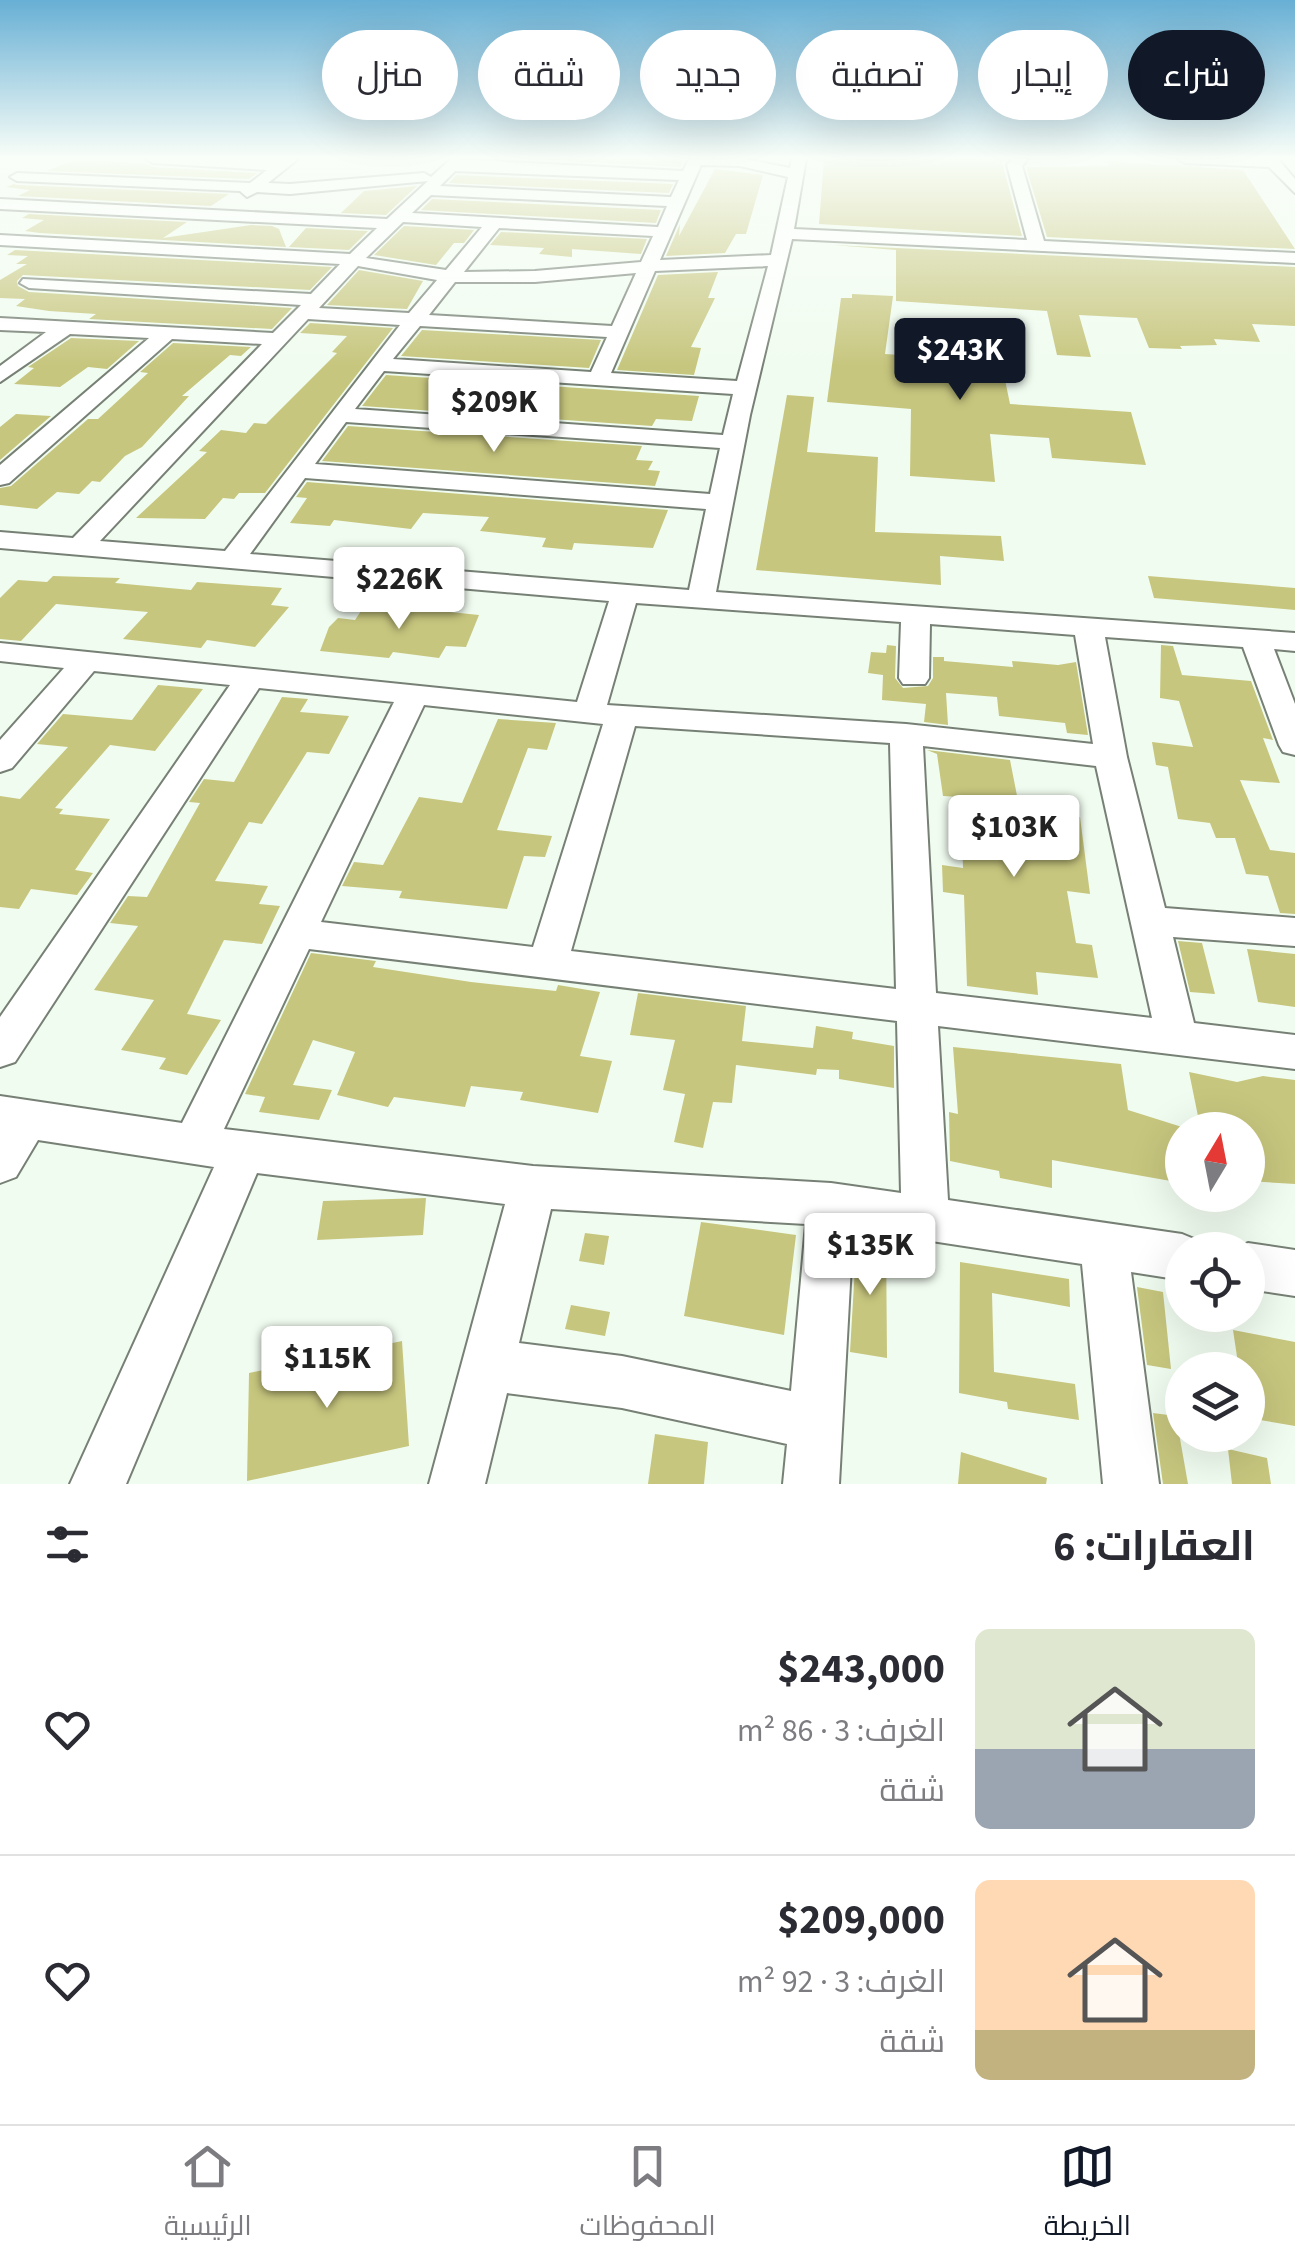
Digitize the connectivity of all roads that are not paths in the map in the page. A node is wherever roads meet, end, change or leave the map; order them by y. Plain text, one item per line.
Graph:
1 (124, 228) edge
2 (387, 228) edge
3 (490, 228) edge
4 (601, 228) edge
5 (666, 228) edge
6 (786, 228) edge
7 (1031, 228) edge
8 (664, 232) junction
9 (785, 234) junction
10 (0, 240) edge
11 (94, 245) junction
12 (1036, 246) junction
13 (1295, 258) edge
14 (354, 260) junction
15 (775, 260) junction
16 (648, 266) junction
17 (451, 278) junction
18 (312, 306) junction
19 (416, 320) junction
20 (0, 324) edge
21 (65, 328) junction
22 (618, 332) junction
23 (167, 333) junction
24 (278, 339) junction
25 (378, 364) junction
26 (0, 376) edge
27 (598, 379) junction
28 (745, 388) junction
29 (339, 415) junction
30 (731, 442) junction
31 (298, 470) junction
32 (0, 478) edge
33 (719, 502) junction
34 (14, 541) edge
35 (80, 546) junction
36 (232, 560) junction
37 (0, 568) edge
38 (625, 594) junction
39 (702, 599) junction
40 (916, 612) junction
41 (1088, 626) junction
42 (1256, 639) junction
43 (1295, 642) edge
44 (0, 652) edge
45 (86, 661) junction
46 (914, 678) dead end
47 (250, 679) junction
48 (413, 695) junction
49 (606, 714) junction
50 (906, 734) junction
51 (1295, 746) edge
52 (1111, 756) junction
53 (0, 761) edge
54 (1150, 921) junction
55 (1295, 932) edge
56 (299, 934) junction
57 (548, 962) junction
58 (919, 1006) junction
59 (1177, 1038) junction
60 (0, 1050) edge
61 (1295, 1052) edge
62 (13, 1118) edge
63 (219, 1147) junction
64 (0, 1162) edge
65 (533, 1187) junction
66 (832, 1204) junction
67 (924, 1219) junction
68 (1104, 1246) junction
69 (1165, 1255) edge
70 (1265, 1269) edge
71 (1295, 1273) edge
72 (487, 1365) junction
73 (816, 1423) junction
74 (98, 1484) edge
75 (457, 1484) edge
76 (811, 1484) edge
77 (1131, 1484) edge

1 - 11 street
2 - 14 street
3 - 17 street
4 - 8 street
5 - 8 street
6 - 9 street
7 - 12 street
8 - 16 street
9 - 12 street
9 - 15 street
10 - 11 street
11 - 14 street
11 - 18 street
12 - 13 street
14 - 17 street
14 - 18 street
15 - 16 street
15 - 28 street
16 - 17 street
16 - 22 street
17 - 19 street
18 - 19 street
18 - 24 street
19 - 22 street
19 - 25 street
20 - 21 street
21 - 23 street
21 - 26 street
22 - 27 street
23 - 24 street
23 - 32 street
24 - 35 street
25 - 27 street
25 - 29 street
27 - 28 street
28 - 30 street
29 - 30 street
29 - 31 street
30 - 33 street
31 - 33 street
31 - 36 street
33 - 39 street
34 - 35 street
34 - 37 street
35 - 36 street
36 - 38 street
38 - 39 street
38 - 49 street
39 - 40 street
40 - 41 street
40 - 46 street
41 - 42 street
41 - 52 street
42 - 43 street
42 - 51 street
44 - 45 street
45 - 47 street
45 - 53 street
47 - 48 street
47 - 60 street
48 - 49 street
48 - 56 street
49 - 50 street
49 - 57 street
50 - 52 street
50 - 58 street
52 - 54 street
54 - 55 street
54 - 59 street
56 - 57 street
56 - 63 street
57 - 58 street
58 - 59 street
58 - 67 street
59 - 61 street
62 - 63 street
62 - 64 street
63 - 65 street
63 - 74 street
65 - 66 street
65 - 72 street
66 - 67 street
66 - 73 street
67 - 68 street
68 - 69 street
68 - 77 street
70 - 71 street
72 - 73 street
72 - 75 street
73 - 76 street

